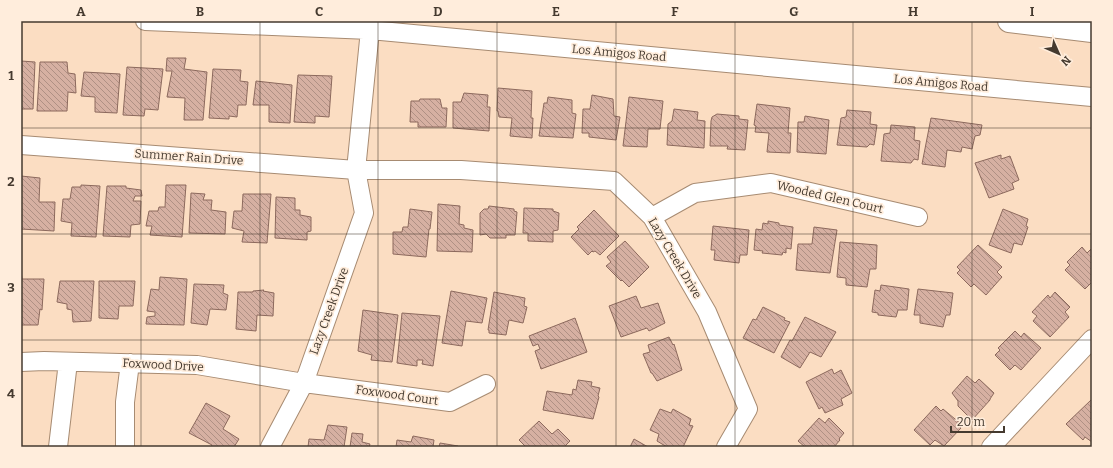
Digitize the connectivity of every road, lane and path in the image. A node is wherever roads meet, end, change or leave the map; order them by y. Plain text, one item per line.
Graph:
1 (145, 21) edge
2 (1009, 21) edge
3 (370, 30) junction
4 (1092, 31) edge
5 (1092, 97) edge
6 (21, 145) edge
7 (356, 170) junction
8 (652, 217) junction
9 (918, 217) dead end
10 (1092, 339) edge
11 (21, 362) edge
12 (68, 362) junction
13 (130, 363) junction
14 (304, 383) junction
15 (486, 384) dead end
16 (58, 447) edge
17 (125, 447) edge
18 (270, 447) edge
19 (726, 447) edge
20 (991, 447) edge

1 - 3 street, Los Amigos Road
2 - 4 highway
3 - 5 street, Los Amigos Road
3 - 7 street, Lazy Creek Drive
6 - 7 street, Summer Rain Drive
7 - 8 street, Lazy Creek Drive
7 - 14 street, Lazy Creek Drive
8 - 9 street, Wooded Glen Court
8 - 19 street, Lazy Creek Drive
10 - 20 street
11 - 12 street, Foxwood Drive
12 - 13 street, Foxwood Drive
12 - 16 street
13 - 14 street, Foxwood Drive
13 - 17 street
14 - 15 street, Foxwood Court
14 - 18 street, Lazy Creek Drive

